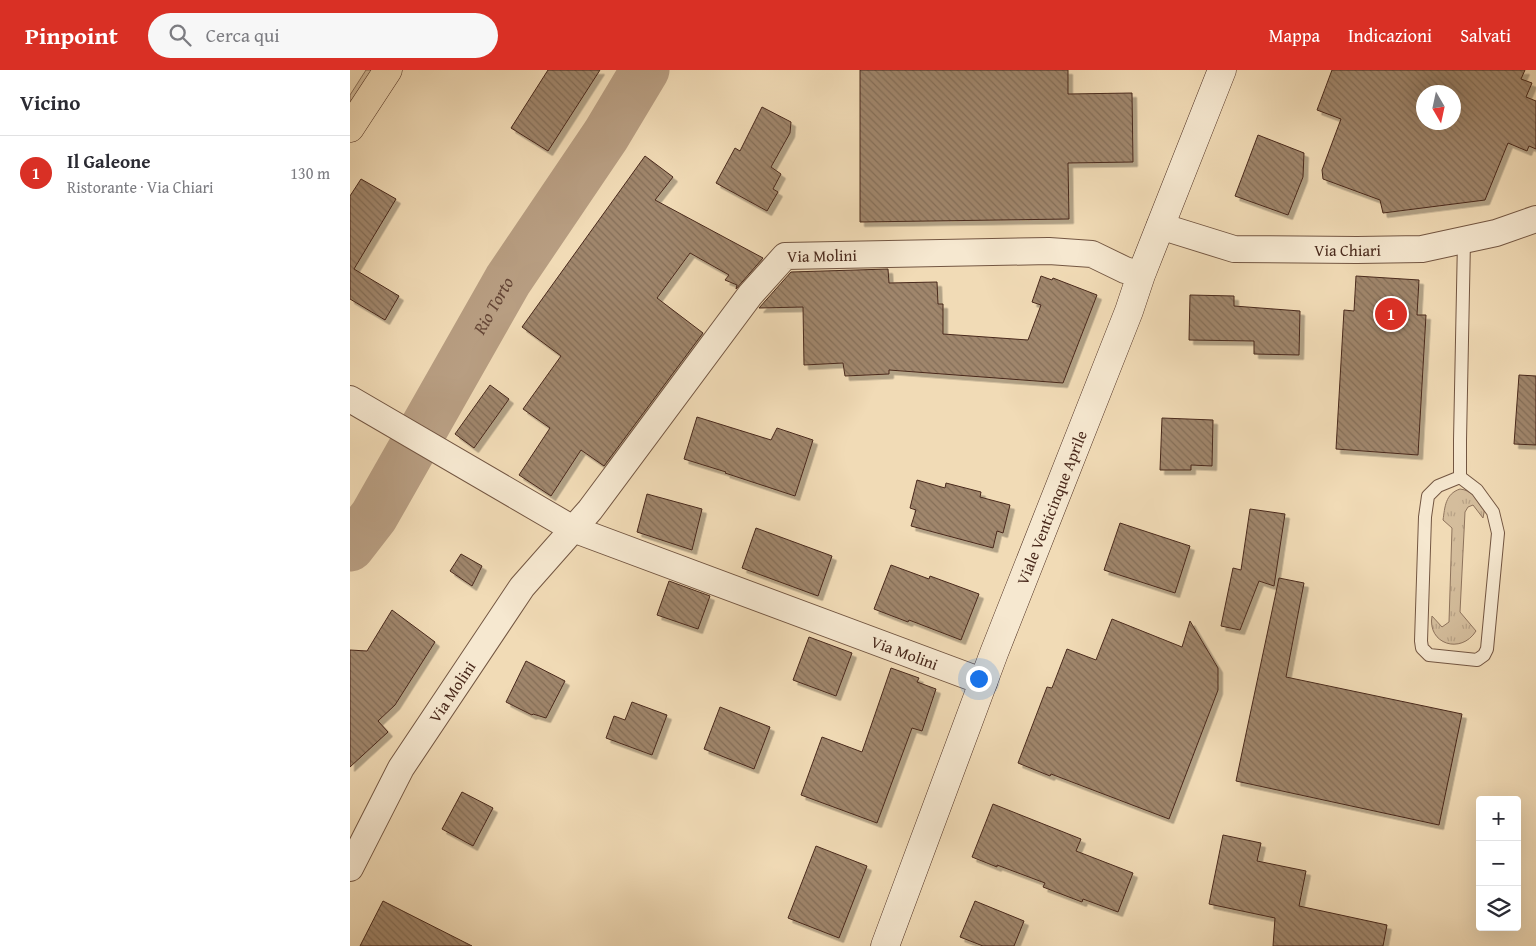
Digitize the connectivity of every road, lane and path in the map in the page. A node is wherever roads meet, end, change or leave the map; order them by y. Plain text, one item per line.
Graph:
1 (388, 70) edge
2 (1222, 70) edge
3 (350, 128) edge
4 (1536, 219) edge
5 (1160, 226) junction
6 (1464, 240) junction
7 (1141, 275) junction
8 (350, 399) edge
9 (1460, 477) junction
10 (573, 530) junction
11 (984, 682) junction
12 (350, 868) edge
13 (885, 946) edge

1 - 3 main road
2 - 5 main road, Viale Venticinque Aprile
4 - 6 street, Via Chiari
5 - 6 street, Via Chiari
5 - 7 main road, Viale Venticinque Aprile
6 - 9 lane
7 - 10 street, Via Molini
7 - 11 main road, Viale Venticinque Aprile
8 - 10 street, Via Molini
9 - 9 lane
10 - 11 street, Via Molini
10 - 12 street, Via Molini
11 - 13 main road, Viale Venticinque Aprile

